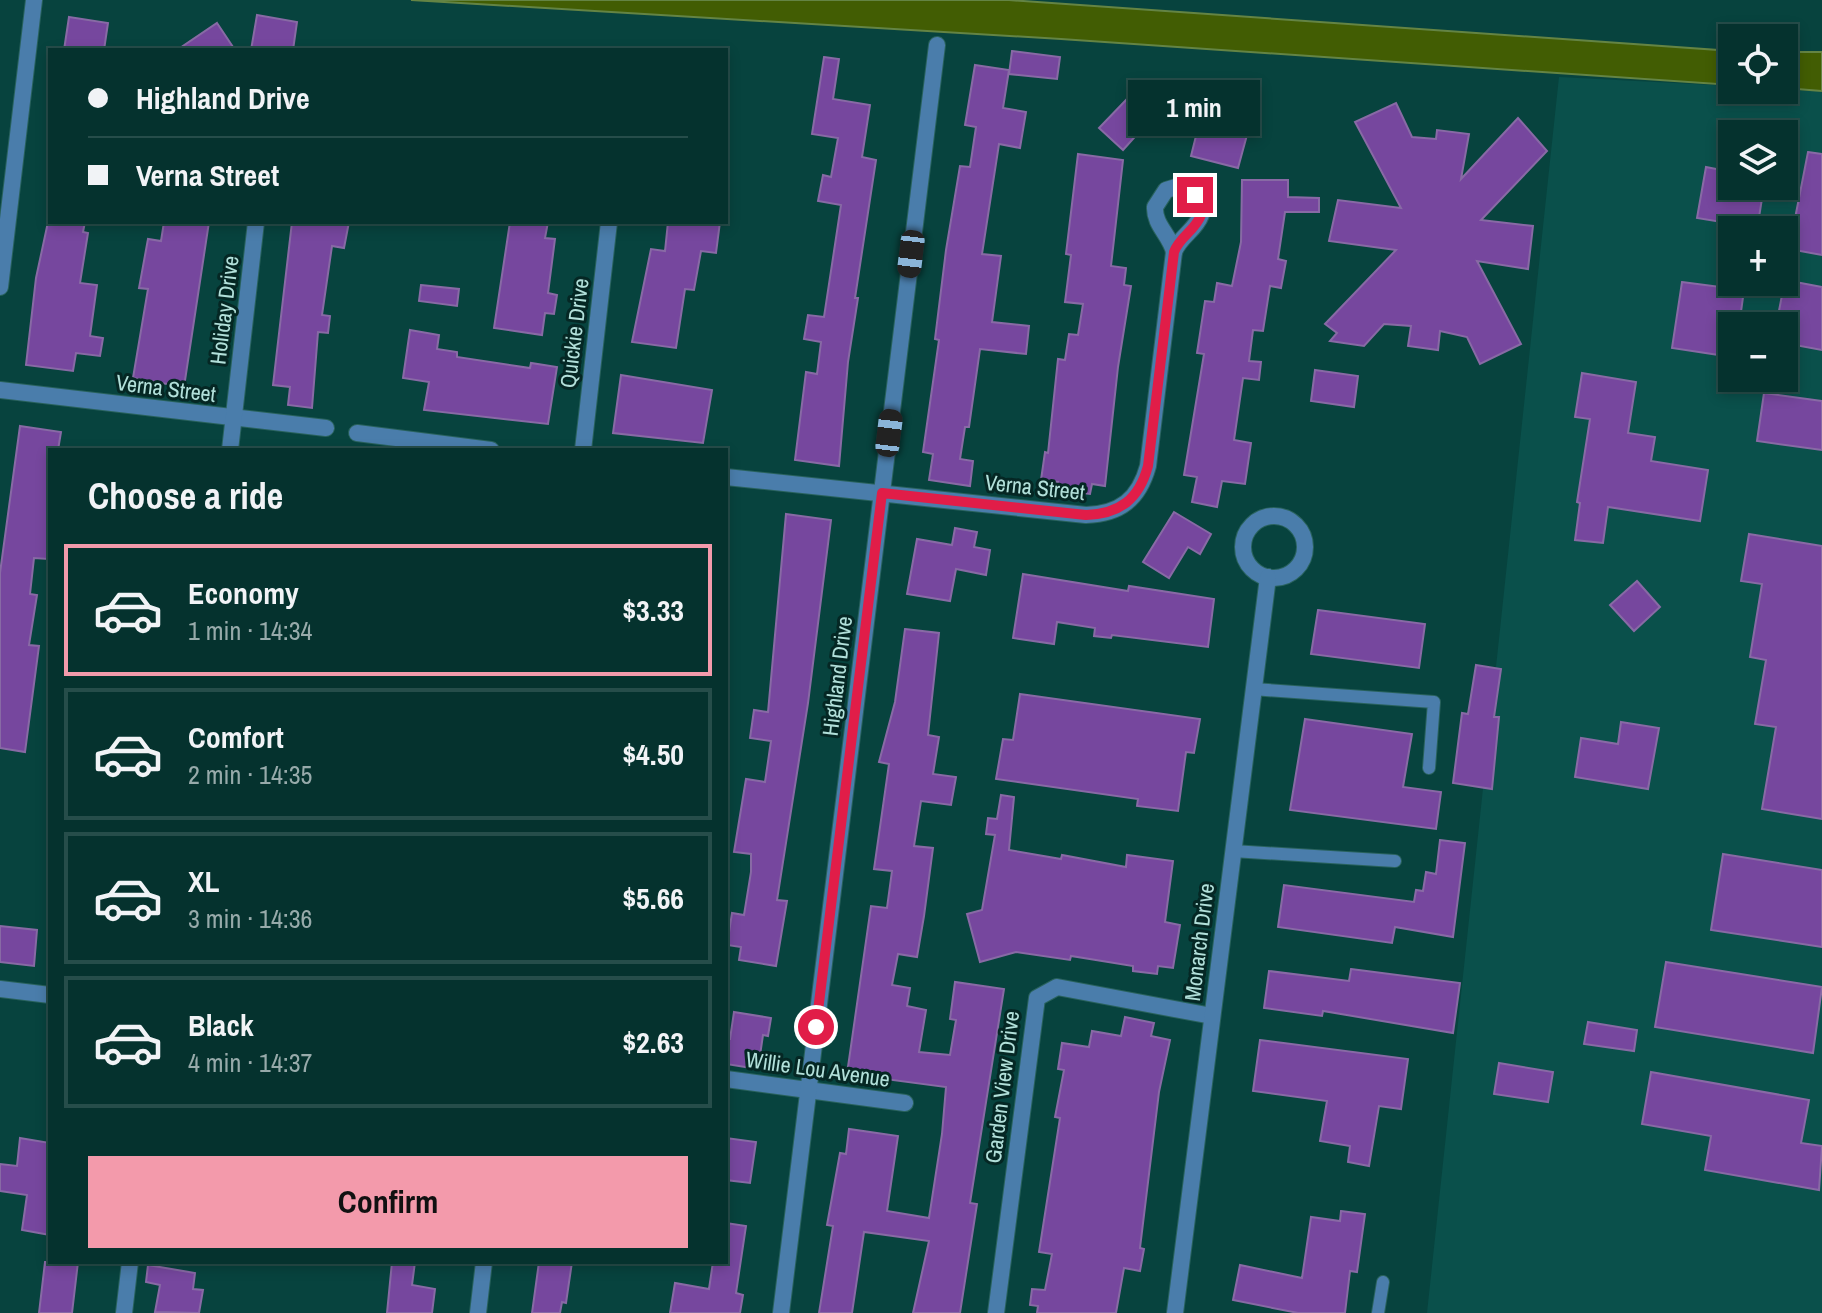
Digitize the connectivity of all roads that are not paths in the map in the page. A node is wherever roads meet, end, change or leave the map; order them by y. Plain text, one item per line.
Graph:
1 (34, 0) edge
2 (937, 45) dead end
3 (256, 224) edge
4 (609, 224) edge
5 (1174, 252) dead end
6 (0, 287) edge
7 (0, 390) edge
8 (233, 418) junction
9 (326, 428) dead end
10 (357, 433) dead end
11 (230, 448) edge
12 (475, 448) edge
13 (583, 448) edge
14 (728, 477) edge
15 (882, 493) junction
16 (1268, 577) dead end
17 (1253, 689) junction
18 (1429, 768) dead end
19 (1233, 851) junction
20 (1395, 861) dead end
21 (0, 989) edge
22 (48, 995) edge
23 (1212, 1016) junction
24 (728, 1079) edge
25 (809, 1090) junction
26 (905, 1103) dead end
27 (130, 1264) edge
28 (484, 1264) edge
29 (1383, 1282) dead end
30 (124, 1313) edge
31 (478, 1313) edge
32 (781, 1313) edge
33 (996, 1313) edge
34 (1175, 1313) edge
35 (1378, 1313) edge

1 - 6 street
2 - 15 street, Highland Drive
3 - 8 street, Holiday Drive
4 - 13 street, Quickie Drive
5 - 15 street, Verna Street
7 - 8 street, Verna Street
8 - 9 street, Verna Street
8 - 11 street, Holiday Drive
10 - 12 street
14 - 15 street, Verna Street
15 - 25 street, Highland Drive
16 - 17 street, Monarch Drive
17 - 18 lane
17 - 19 street, Monarch Drive
19 - 20 lane
19 - 23 street, Monarch Drive
21 - 22 street
23 - 33 street, Garden View Drive
23 - 34 street, Monarch Drive
24 - 25 street, Willie Lou Avenue
25 - 26 street, Willie Lou Avenue
25 - 32 street, Highland Drive
27 - 30 street
28 - 31 street
29 - 35 lane

